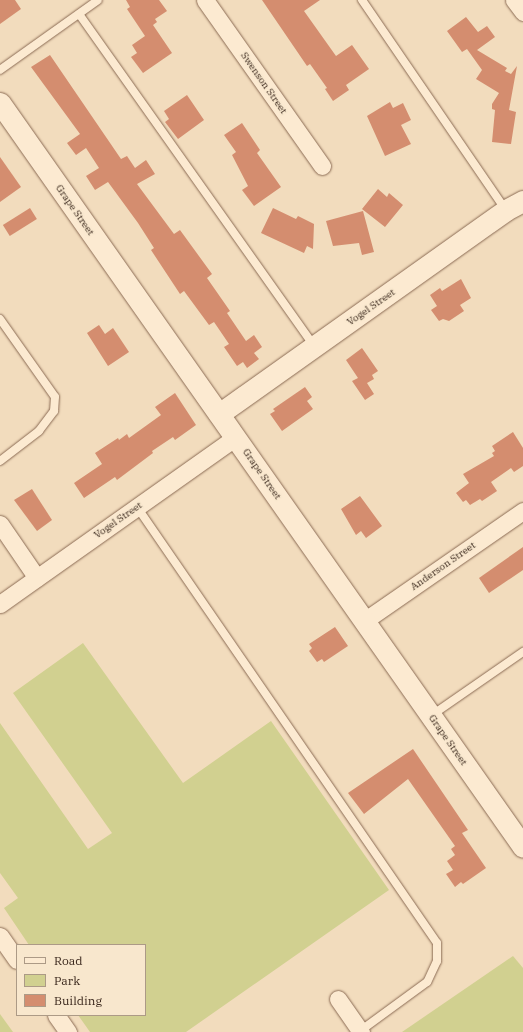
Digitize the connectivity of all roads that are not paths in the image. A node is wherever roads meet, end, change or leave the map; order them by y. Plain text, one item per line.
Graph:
1 (98, 0) edge
2 (206, 0) edge
3 (362, 0) edge
4 (514, 0) edge
5 (523, 12) edge
6 (79, 14) junction
7 (0, 70) edge
8 (0, 103) edge
9 (322, 166) dead end
10 (514, 206) edge
11 (0, 319) edge
12 (315, 346) junction
13 (219, 414) junction
14 (236, 436) junction
15 (0, 461) edge
16 (137, 507) junction
17 (523, 511) edge
18 (0, 524) edge
19 (37, 578) junction
20 (0, 604) edge
21 (364, 621) junction
22 (523, 652) edge
23 (431, 716) junction
24 (523, 847) edge
25 (0, 936) edge
26 (16, 959) edge
27 (338, 999) dead end
28 (57, 1016) edge
29 (361, 1031) edge
30 (68, 1032) edge

1 - 6 lane
2 - 9 street, Swenson Street
3 - 10 lane
4 - 5 street
6 - 7 lane
6 - 12 lane
8 - 13 street, Grape Street
10 - 12 street, Vogel Street
11 - 15 lane
12 - 13 street, Vogel Street
13 - 14 street, Grape Street
14 - 16 street, Vogel Street
14 - 21 street, Grape Street
16 - 19 street, Vogel Street
16 - 29 lane
17 - 21 street, Anderson Street
18 - 19 street
19 - 20 street, Vogel Street
21 - 23 street, Grape Street
22 - 23 lane
23 - 24 street, Grape Street
25 - 26 street
27 - 29 street
28 - 30 street

